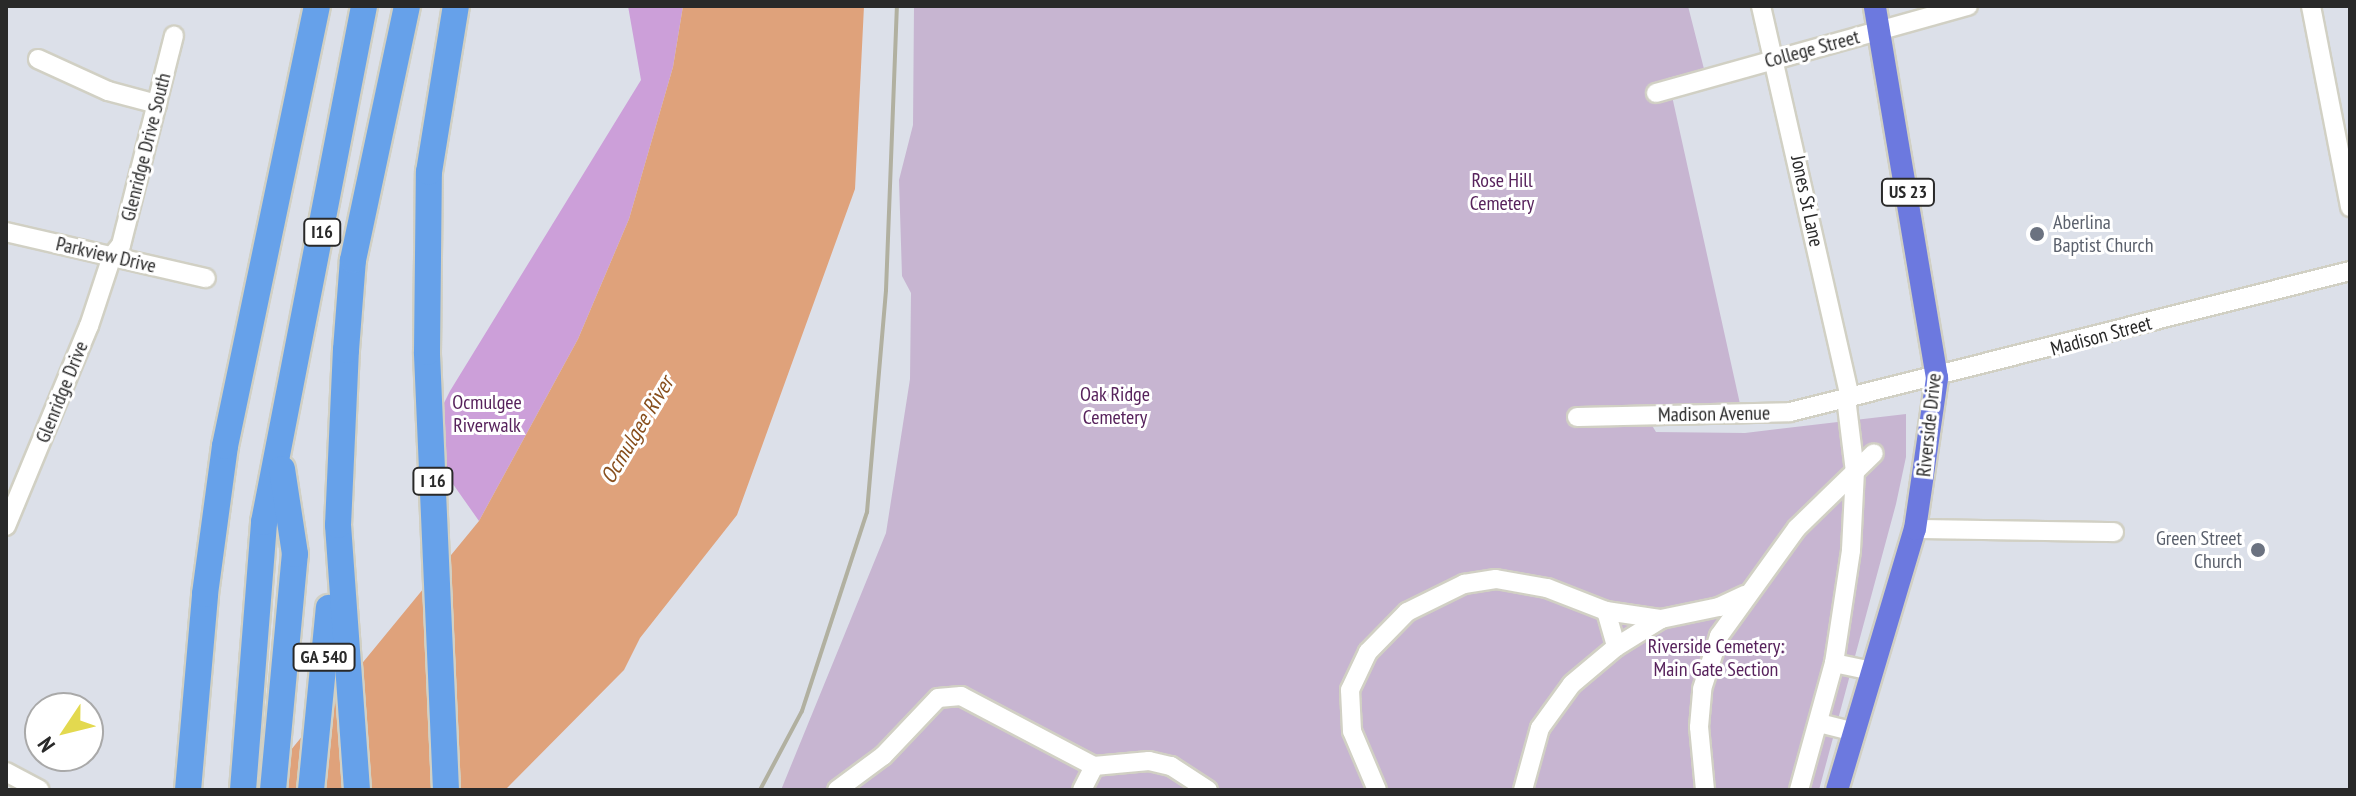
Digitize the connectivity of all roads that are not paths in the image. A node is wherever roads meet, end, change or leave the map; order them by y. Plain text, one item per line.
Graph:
1 (317, 6) edge
2 (364, 6) edge
3 (407, 6) edge
4 (456, 6) edge
5 (1761, 6) edge
6 (1875, 6) edge
7 (1968, 6) edge
8 (2311, 6) edge
9 (1879, 31) junction
10 (174, 36) dead end
11 (38, 59) dead end
12 (1776, 59) junction
13 (1656, 93) dead end
14 (157, 104) junction
15 (2350, 207) edge
16 (6, 232) edge
17 (112, 256) junction
18 (2350, 271) edge
19 (206, 278) dead end
20 (1937, 378) junction
21 (1848, 398) junction
22 (1577, 417) dead end
23 (1874, 453) dead end
24 (280, 457) junction
25 (1855, 472) junction
26 (338, 525) junction
27 (6, 526) edge
28 (1915, 529) junction
29 (2114, 532) dead end
30 (1745, 595) junction
31 (1606, 611) junction
32 (1701, 612) junction
33 (1661, 619) junction
34 (1719, 636) junction
35 (1616, 647) junction
36 (1834, 663) junction
37 (1873, 671) junction
38 (1819, 723) junction
39 (1855, 732) junction
40 (1094, 766) junction
41 (6, 772) edge
42 (40, 790) edge
43 (188, 790) edge
44 (243, 790) edge
45 (273, 790) edge
46 (311, 790) edge
47 (357, 790) edge
48 (446, 790) edge
49 (837, 790) edge
50 (1082, 790) edge
51 (1208, 790) edge
52 (1377, 790) edge
53 (1523, 790) edge
54 (1705, 790) edge
55 (1799, 790) edge
56 (1837, 790) edge

1 - 43 highway
2 - 24 highway, I16
3 - 26 highway
4 - 48 highway, I 16
5 - 12 street, Jones St Lane
6 - 9 main road, Riverside Drive / US 23
7 - 9 street, College Street
8 - 15 street
9 - 12 street, College Street
9 - 20 main road, Riverside Drive / US 23
10 - 14 street, Glenridge Drive South
11 - 14 street
12 - 13 street, College Street
12 - 21 street, Jones St Lane
14 - 17 street, Glenridge Drive South
16 - 17 street, Parkview Drive
17 - 19 street, Parkview Drive
17 - 27 street, Glenridge Drive
18 - 20 street, Madison Street
20 - 21 street, Madison Street
20 - 28 main road, Riverside Drive / US 23
21 - 22 street, Madison Avenue
21 - 25 street, Jones St Lane
23 - 25 street
24 - 44 highway
24 - 45 highway, I16
25 - 30 street
25 - 36 street, Jones St Lane
26 - 46 highway, GA 540
26 - 47 highway
28 - 29 street
28 - 37 main road, Riverside Drive / US 23
30 - 32 street
30 - 34 street
31 - 33 street
31 - 35 street
31 - 52 street
32 - 33 street
32 - 34 street
33 - 35 street
34 - 54 street
35 - 53 street
36 - 37 street
36 - 38 street, Jones St Lane
37 - 39 main road, Riverside Drive / US 23
38 - 39 street
38 - 55 street, Jones St Lane
39 - 56 main road, Riverside Drive / US 23
40 - 49 street
40 - 50 street
40 - 51 street
41 - 42 street

